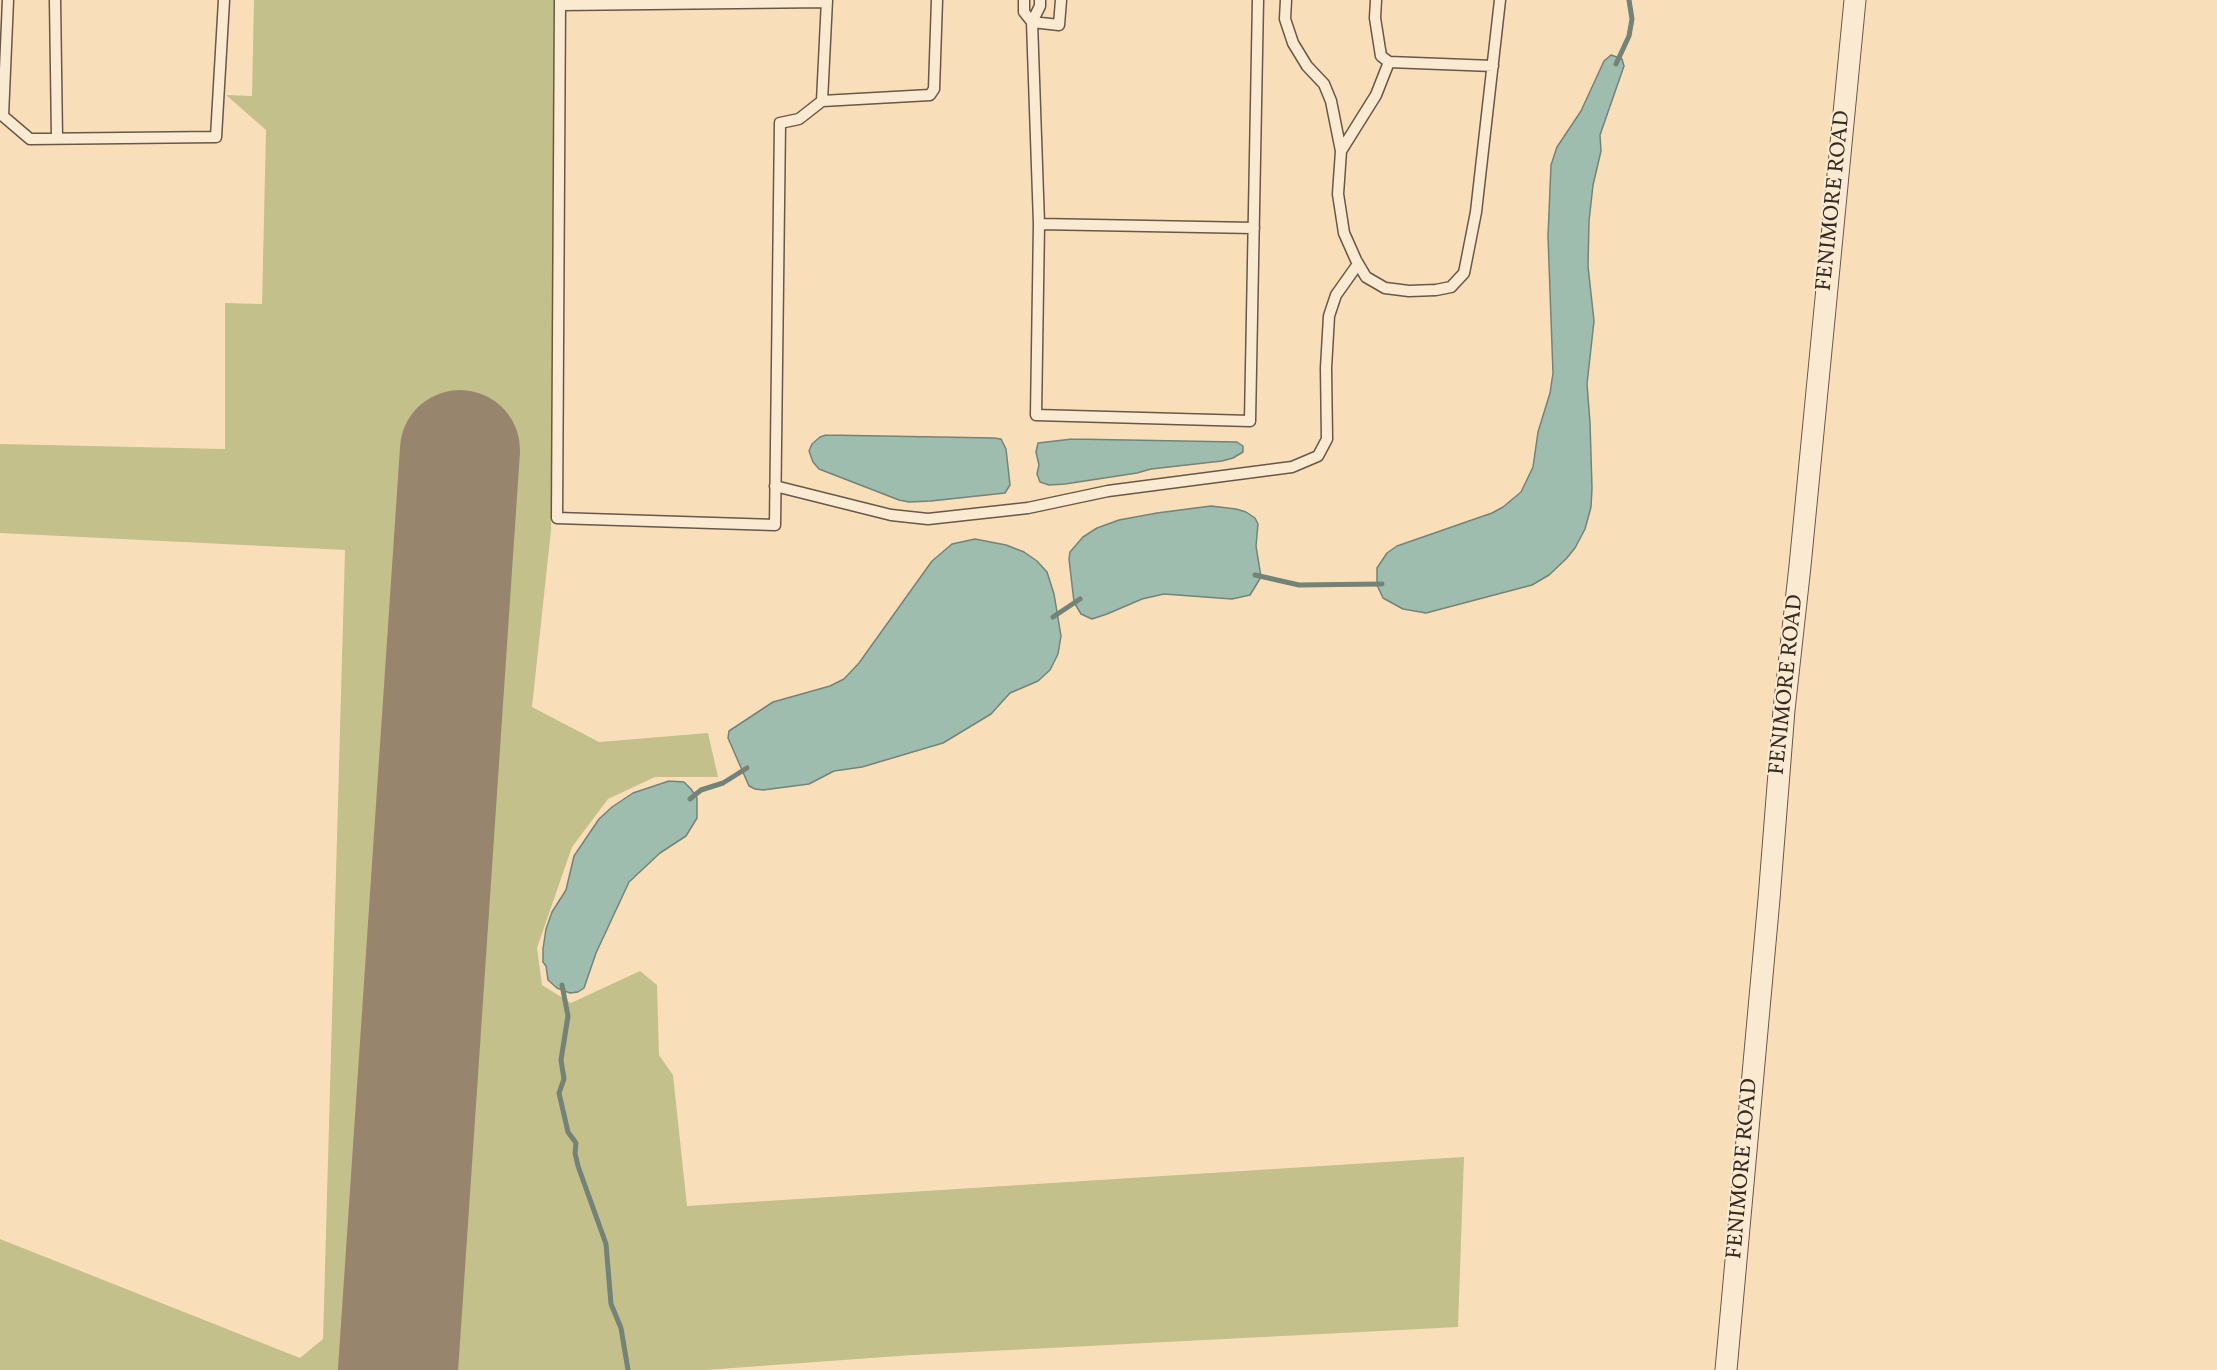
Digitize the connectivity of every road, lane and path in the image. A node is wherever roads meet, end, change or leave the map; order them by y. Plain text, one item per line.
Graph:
1 (8, 0) edge
2 (55, 0) edge
3 (224, 0) edge
4 (938, 0) edge
5 (1024, 0) edge
6 (1040, 0) edge
7 (1061, 0) edge
8 (1258, 0) edge
9 (1287, 0) edge
10 (1376, 0) edge
11 (1500, 0) edge
12 (1855, 0) edge
13 (827, 1) edge
14 (560, 3) edge
15 (1032, 22) junction
16 (1389, 62) junction
17 (1493, 66) junction
18 (822, 101) junction
19 (57, 138) junction
20 (1341, 151) junction
21 (1039, 224) junction
22 (1254, 228) junction
23 (1358, 264) junction
24 (775, 486) junction
25 (1726, 1370) edge

1 - 19 lane
2 - 19 lane
3 - 19 lane
4 - 18 lane
5 - 15 lane
6 - 15 lane
7 - 15 lane
8 - 22 lane
9 - 20 lane
10 - 16 lane
11 - 17 lane
12 - 25 street, FENIMORE ROAD
13 - 14 lane
13 - 18 lane
14 - 24 lane
15 - 21 lane
16 - 17 lane
16 - 20 lane
17 - 23 lane
18 - 24 lane
20 - 23 lane
21 - 22 lane
21 - 22 lane
23 - 24 lane

